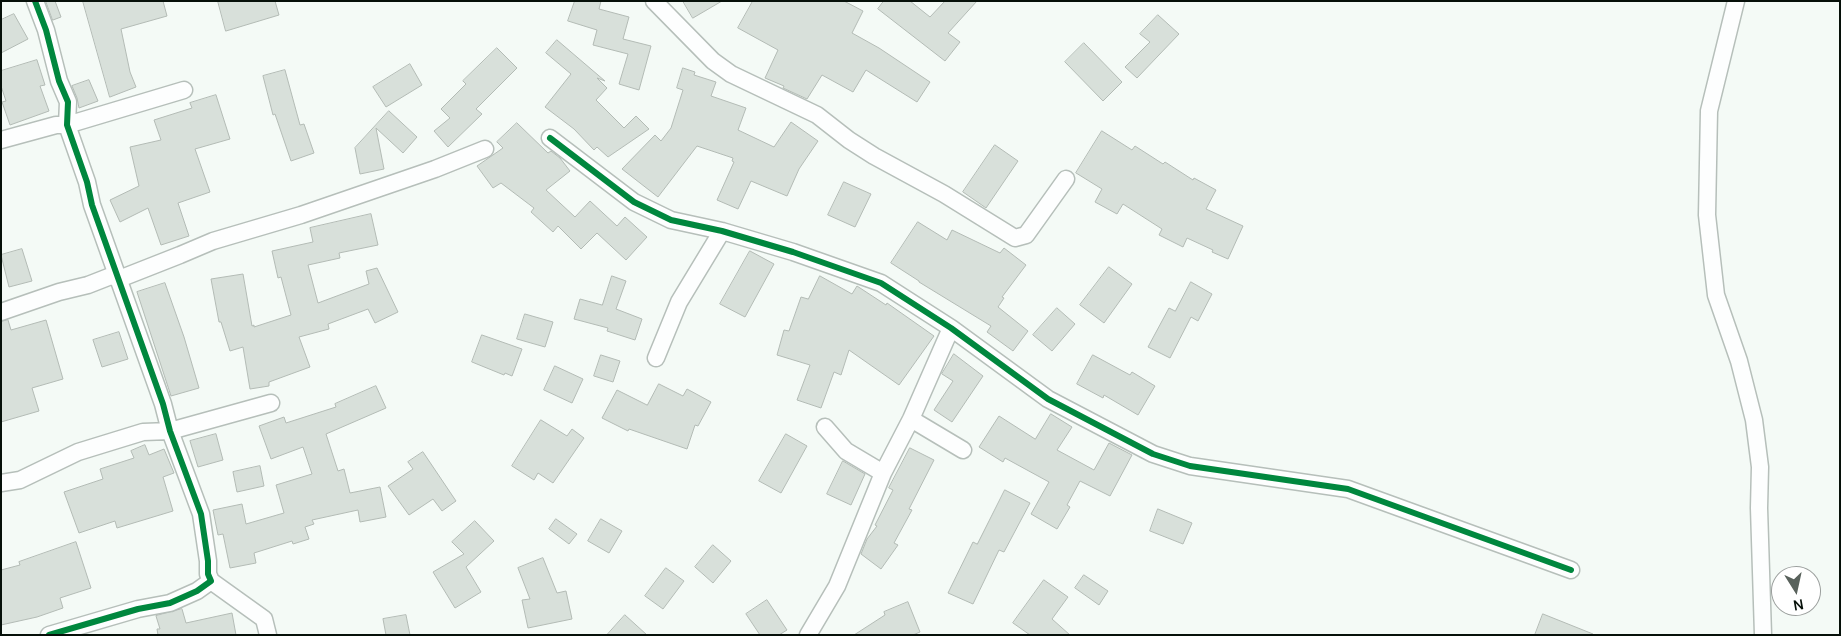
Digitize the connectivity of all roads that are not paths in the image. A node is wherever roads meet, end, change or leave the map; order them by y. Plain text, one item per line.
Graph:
1 (35, 1) edge
2 (654, 1) edge
3 (1736, 1) edge
4 (184, 90) dead end
5 (67, 125) junction
6 (550, 138) dead end
7 (1, 140) edge
8 (485, 149) dead end
9 (1066, 179) dead end
10 (722, 231) junction
11 (119, 279) junction
12 (1, 312) edge
13 (951, 328) junction
14 (656, 358) dead end
15 (271, 403) dead end
16 (911, 419) junction
17 (826, 427) dead end
18 (170, 431) junction
19 (963, 450) dead end
20 (883, 472) junction
21 (1, 482) edge
22 (1571, 570) dead end
23 (211, 581) junction
24 (49, 635) edge
25 (268, 635) edge
26 (808, 635) edge
27 (1763, 635) edge

1 - 5 street
2 - 9 street
3 - 27 street
4 - 5 street
5 - 7 street
5 - 11 street
6 - 10 street
8 - 11 street
10 - 13 street
10 - 14 street
11 - 12 street
11 - 18 street
13 - 16 street
13 - 22 street
15 - 18 street
16 - 19 street
16 - 20 street
17 - 20 street
18 - 21 street
18 - 23 street
20 - 26 street
23 - 24 street
23 - 25 street

